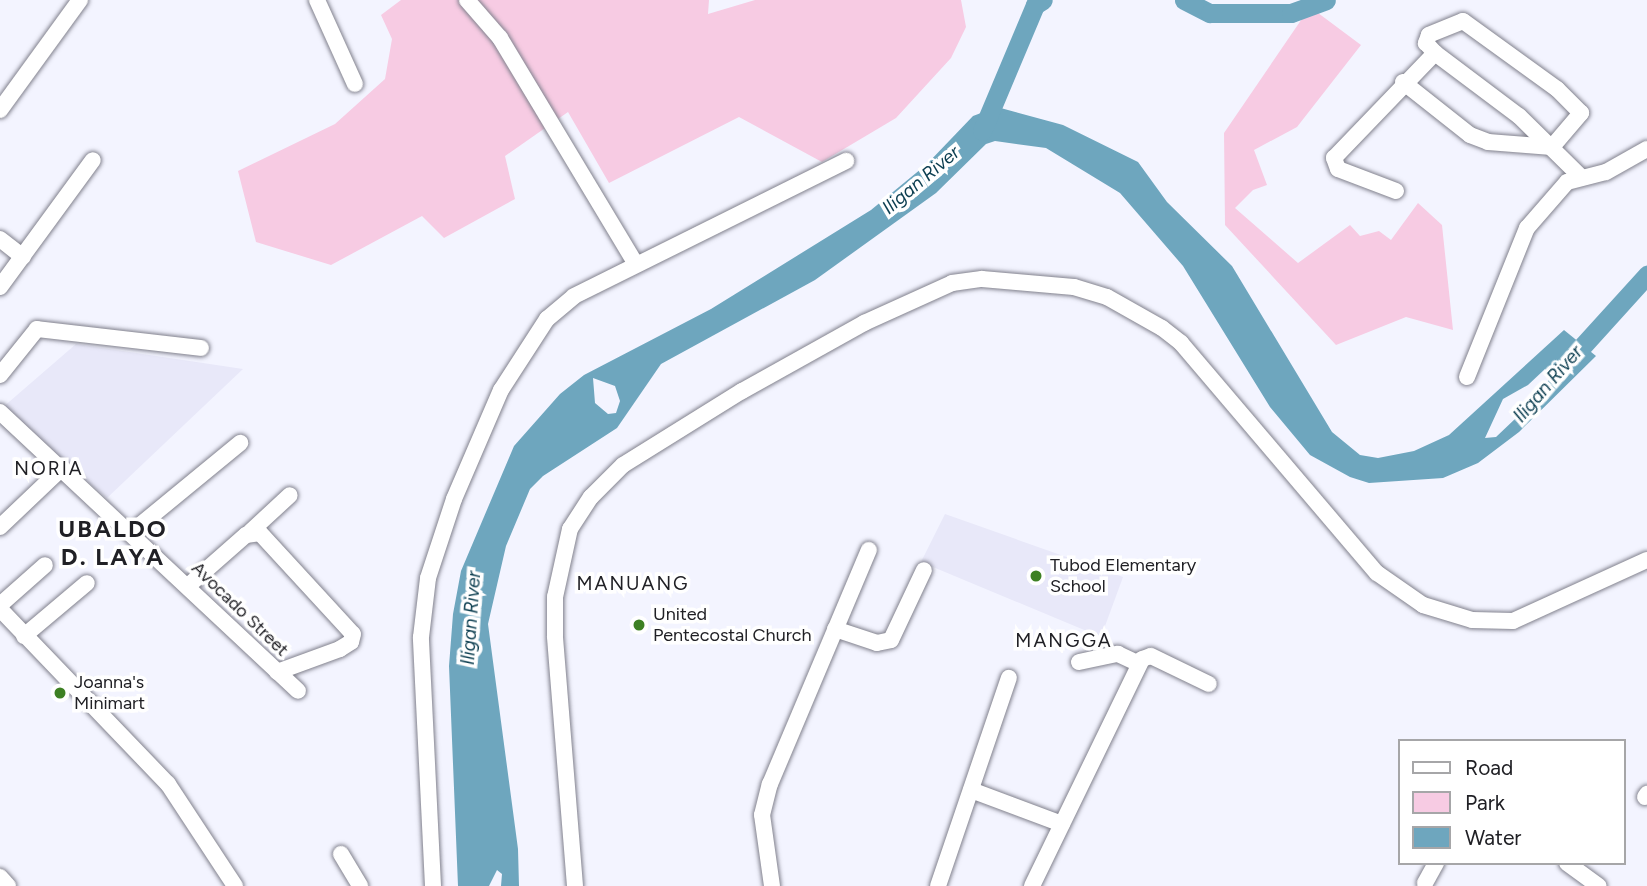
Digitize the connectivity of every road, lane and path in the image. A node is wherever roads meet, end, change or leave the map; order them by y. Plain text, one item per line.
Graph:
1 (80, 0) edge
2 (317, 0) edge
3 (467, 0) edge
4 (1435, 53) junction
5 (1403, 82) junction
6 (355, 84) dead end
7 (0, 110) edge
8 (1552, 147) junction
9 (1647, 149) edge
10 (93, 160) dead end
11 (846, 161) dead end
12 (1582, 178) junction
13 (1396, 191) dead end
14 (0, 239) edge
15 (23, 257) junction
16 (636, 264) junction
17 (0, 288) edge
18 (201, 348) dead end
19 (0, 375) edge
20 (1467, 377) dead end
21 (0, 412) edge
22 (240, 443) dead end
23 (62, 468) junction
24 (290, 495) dead end
25 (0, 527) edge
26 (133, 531) junction
27 (250, 532) junction
28 (869, 550) dead end
29 (1647, 560) edge
30 (45, 565) dead end
31 (924, 570) dead end
32 (87, 583) dead end
33 (188, 585) junction
34 (0, 607) edge
35 (835, 629) junction
36 (24, 636) junction
37 (1079, 663) dead end
38 (1139, 664) junction
39 (277, 672) junction
40 (1009, 678) dead end
41 (1209, 684) dead end
42 (298, 691) dead end
43 (971, 790) junction
44 (1062, 824) junction
45 (341, 854) dead end
46 (1435, 865) edge
47 (1570, 865) edge
48 (0, 877) edge
49 (1425, 883) dead end
50 (8, 886) edge
51 (235, 886) edge
52 (360, 886) edge
53 (433, 886) edge
54 (575, 886) edge
55 (772, 886) edge
56 (938, 886) edge
57 (1032, 886) edge
58 (1599, 886) edge

1 - 7 street
2 - 6 street
3 - 16 street
4 - 5 street
4 - 8 street
4 - 8 street
5 - 8 street
5 - 13 street
8 - 12 street
9 - 12 street
10 - 15 street
11 - 16 street
12 - 20 street
14 - 15 street
15 - 17 street
16 - 53 street
18 - 19 street
21 - 23 street, Avocado Street
22 - 26 street
23 - 25 street
23 - 26 street, Avocado Street
24 - 27 street
26 - 33 street, Avocado Street
27 - 33 street
27 - 39 street
28 - 35 street
29 - 54 street
30 - 34 street
31 - 35 street
32 - 36 street
33 - 39 street, Avocado Street
34 - 36 street
35 - 55 street
36 - 51 street
37 - 38 street
38 - 41 street
38 - 44 street
39 - 42 street, Avocado Street
40 - 43 street
43 - 44 street
43 - 56 street
44 - 57 street
45 - 52 street
46 - 49 street
47 - 58 street
48 - 50 street

